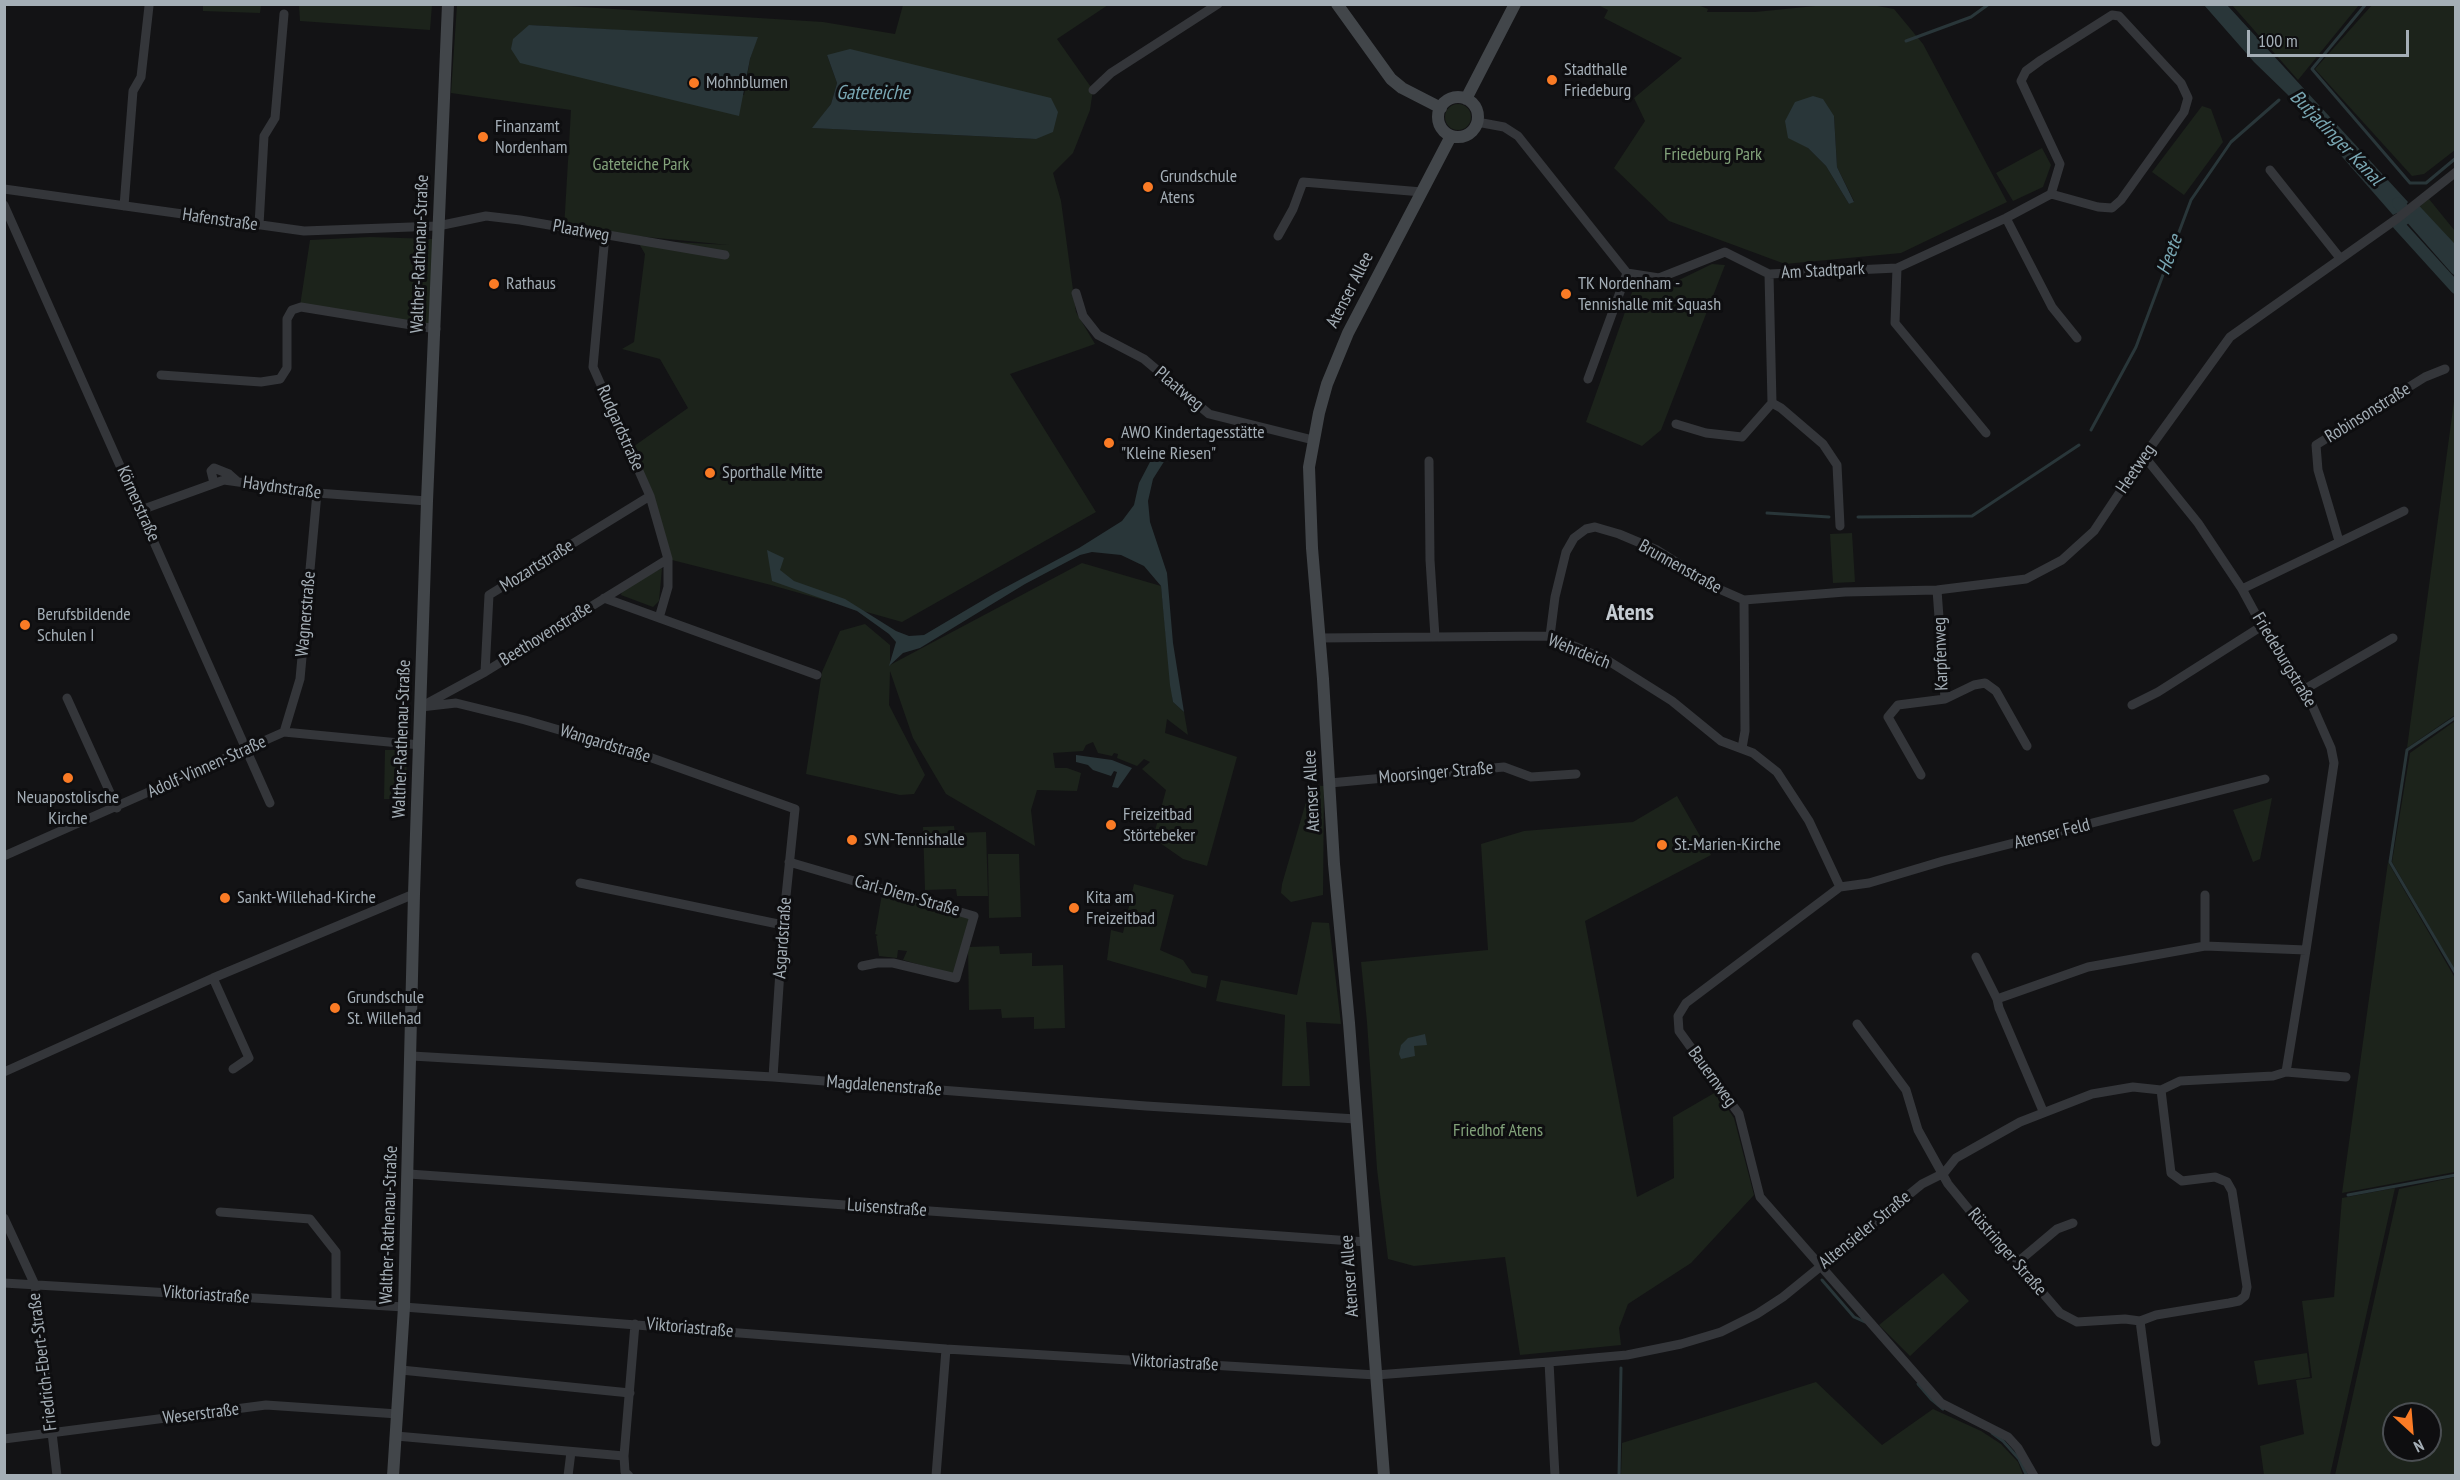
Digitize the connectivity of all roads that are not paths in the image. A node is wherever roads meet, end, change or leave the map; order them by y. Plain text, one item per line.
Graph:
1 (448, 4) edge
2 (1218, 4) edge
3 (1337, 4) edge
4 (1515, 4) edge
5 (149, 6) dead end
6 (284, 14) dead end
7 (1093, 90) dead end
8 (1466, 99) junction
9 (1440, 108) junction
10 (1477, 122) junction
11 (1451, 136) junction
12 (2270, 170) dead end
13 (2456, 172) edge
14 (4, 189) edge
15 (1422, 192) junction
16 (2050, 194) junction
17 (4, 205) edge
18 (124, 206) junction
19 (2006, 218) junction
20 (259, 225) junction
21 (438, 226) junction
22 (604, 235) junction
23 (1278, 236) dead end
24 (725, 255) dead end
25 (2340, 258) junction
26 (1897, 268) junction
27 (1627, 273) junction
28 (1769, 274) junction
29 (1076, 293) dead end
30 (436, 329) junction
31 (2077, 338) dead end
32 (2445, 369) dead end
33 (161, 375) dead end
34 (1588, 380) dead end
35 (1772, 403) junction
36 (1676, 423) dead end
37 (1986, 433) dead end
38 (1312, 440) junction
39 (2144, 456) junction
40 (1429, 461) dead end
41 (238, 482) junction
42 (214, 483) junction
43 (317, 494) junction
44 (650, 496) junction
45 (427, 501) junction
46 (141, 510) junction
47 (2404, 511) dead end
48 (1840, 526) dead end
49 (2339, 542) junction
50 (668, 559) junction
51 (2242, 589) junction
52 (1937, 590) junction
53 (604, 598) junction
54 (1744, 600) junction
55 (659, 618) junction
56 (2262, 626) junction
57 (1550, 636) junction
58 (1435, 637) junction
59 (1319, 638) junction
60 (2393, 638) dead end
61 (485, 672) junction
62 (817, 675) dead end
63 (2305, 689) junction
64 (67, 698) dead end
65 (1945, 699) junction
66 (2132, 705) dead end
67 (421, 707) junction
68 (284, 732) junction
69 (420, 745) junction
70 (2027, 746) dead end
71 (1742, 747) junction
72 (247, 750) junction
73 (1576, 774) dead end
74 (1921, 775) dead end
75 (2265, 779) dead end
76 (1330, 783) junction
77 (270, 802) dead end
78 (785, 805) joint
79 (117, 808) junction
80 (4, 856) edge
81 (789, 862) junction
82 (580, 883) dead end
83 (1840, 887) junction
84 (414, 894) junction
85 (2205, 895) dead end
86 (783, 925) junction
87 (2205, 946) junction
88 (2307, 950) junction
89 (1976, 957) dead end
90 (862, 966) dead end
91 (213, 978) junction
92 (1997, 999) junction
93 (1857, 1024) dead end
94 (412, 1056) junction
95 (233, 1069) dead end
96 (4, 1071) edge
97 (2286, 1072) junction
98 (774, 1077) junction
99 (2346, 1077) dead end
100 (2161, 1090) junction
101 (2043, 1112) junction
102 (1356, 1119) junction
103 (1944, 1173) junction
104 (409, 1174) junction
105 (220, 1212) dead end
106 (4, 1218) edge
107 (2073, 1223) dead end
108 (1366, 1242) junction
109 (2019, 1261) junction
110 (1821, 1265) junction
111 (4, 1283) edge
112 (35, 1285) junction
113 (336, 1304) junction
114 (404, 1307) junction
115 (2140, 1321) junction
116 (635, 1324) junction
117 (946, 1349) junction
118 (1549, 1362) junction
119 (400, 1370) junction
120 (1376, 1375) junction
121 (630, 1393) junction
122 (398, 1414) junction
123 (52, 1433) junction
124 (396, 1436) junction
125 (4, 1438) edge
126 (2156, 1442) dead end
127 (571, 1452) junction
128 (624, 1456) junction
129 (57, 1476) edge
130 (393, 1476) edge
131 (568, 1476) edge
132 (629, 1476) edge
133 (936, 1476) edge
134 (1384, 1476) edge
135 (1555, 1476) edge
136 (2034, 1476) edge

1 - 21 street, Walther-Rathenau-Straße
2 - 7 street
3 - 9 street
4 - 8 street
5 - 18 street
6 - 20 street
8 - 9 street
8 - 10 street
9 - 11 street
10 - 11 street
10 - 27 street
11 - 15 street, Atenser Allee
12 - 25 street
13 - 25 street, Heetweg
14 - 18 street, Hafenstraße
15 - 23 street
15 - 38 street, Atenser Allee
16 - 16 street
16 - 19 street, Am Stadtpark
17 - 46 street, Körnerstraße
18 - 20 street, Hafenstraße
19 - 26 street, Am Stadtpark
19 - 31 street
20 - 21 street, Hafenstraße
21 - 22 street, Plaatweg
21 - 30 street, Walther-Rathenau-Straße
22 - 24 street, Plaatweg
22 - 44 street, Rudgardstraße
25 - 39 street, Heetweg
26 - 28 street, Am Stadtpark
26 - 37 street
27 - 28 street, Am Stadtpark
27 - 34 street
28 - 35 street
29 - 38 street, Plaatweg
30 - 33 street
30 - 45 street, Walther-Rathenau-Straße
32 - 49 street, Robinsonstraße
35 - 36 street
35 - 48 street
38 - 59 street, Atenser Allee
39 - 51 street, Friedeburgstraße
39 - 52 street, Heetweg
40 - 58 street
41 - 42 street, Haydnstraße
41 - 42 street
41 - 43 street, Haydnstraße
42 - 46 street, Haydnstraße
43 - 45 street, Haydnstraße
43 - 68 street, Wagnerstraße
44 - 50 street, Rudgardstraße
44 - 61 street, Mozartstraße
45 - 67 street, Walther-Rathenau-Straße
46 - 72 street, Körnerstraße
47 - 49 street
49 - 51 street
50 - 53 street, Beethovenstraße
50 - 55 street, Rudgardstraße
51 - 56 street, Friedeburgstraße
52 - 54 street, Heetweg
52 - 65 street, Karpfenweg
53 - 55 street
53 - 61 street, Beethovenstraße
54 - 57 street, Brunnenstraße
54 - 71 street, Brunnenstraße
55 - 62 street
56 - 63 street, Friedeburgstraße
56 - 66 street
57 - 58 street, Wehrdeich
57 - 71 street, Wehrdeich
58 - 59 street, Wehrdeich
59 - 76 street, Atenser Allee
60 - 63 street
61 - 67 street, Beethovenstraße
63 - 88 street, Friedeburgstraße
64 - 79 street
65 - 70 street
65 - 74 street, Karpfenweg
67 - 69 street, Walther-Rathenau-Straße
67 - 78 street, Wangardstraße
68 - 69 street, Adolf-Vinnen-Straße
68 - 72 street, Adolf-Vinnen-Straße
69 - 84 street, Walther-Rathenau-Straße
71 - 83 street
72 - 77 street, Körnerstraße
72 - 79 street, Adolf-Vinnen-Straße
73 - 76 street, Moorsinger Straße
75 - 83 street, Atenser Feld
76 - 102 street, Atenser Allee
78 - 81 street, Asgardstraße
79 - 80 street, Adolf-Vinnen-Straße
81 - 86 street, Asgardstraße
81 - 90 street, Carl-Diem-Straße
82 - 86 street
83 - 110 street, Bauernweg
84 - 91 street
84 - 94 street, Walther-Rathenau-Straße
85 - 87 street
86 - 98 street, Asgardstraße
87 - 88 street
87 - 92 street
88 - 97 street, Friedeburgstraße
89 - 92 street
91 - 95 street
91 - 96 street
92 - 101 street
93 - 103 street, Rüstringer Straße
94 - 98 street, Magdalenenstraße
94 - 104 street, Walther-Rathenau-Straße
97 - 99 street, Altensieler Straße
97 - 100 street, Altensieler Straße
98 - 102 street, Magdalenenstraße
100 - 101 street, Altensieler Straße
100 - 115 street, Rüstringer Straße
101 - 103 street, Altensieler Straße
102 - 108 street, Atenser Allee
103 - 109 street, Rüstringer Straße
103 - 110 street, Altensieler Straße
104 - 108 street, Luisenstraße
104 - 114 street, Walther-Rathenau-Straße
105 - 113 street
106 - 112 street, Friedrich-Ebert-Straße
107 - 109 street
108 - 120 street, Atenser Allee
109 - 115 street, Rüstringer Straße
110 - 118 street, Altensieler Straße
110 - 136 street, Bauernweg
111 - 112 street, Viktoriastraße
112 - 113 street, Viktoriastraße
112 - 123 street, Friedrich-Ebert-Straße
113 - 114 street, Viktoriastraße
114 - 116 street, Viktoriastraße
114 - 119 street, Walther-Rathenau-Straße
115 - 126 street
116 - 117 street, Viktoriastraße
116 - 121 street
117 - 120 street, Viktoriastraße
117 - 133 street
118 - 120 street, Altensieler Straße
118 - 135 street
119 - 121 street
119 - 122 street, Walther-Rathenau-Straße
120 - 134 street, Atenser Allee
121 - 128 street
122 - 123 street, Weserstraße
122 - 124 street, Walther-Rathenau-Straße
123 - 125 street, Weserstraße
123 - 129 street, Friedrich-Ebert-Straße
124 - 127 street
124 - 130 street, Walther-Rathenau-Straße
127 - 128 street
127 - 131 street
128 - 132 street

